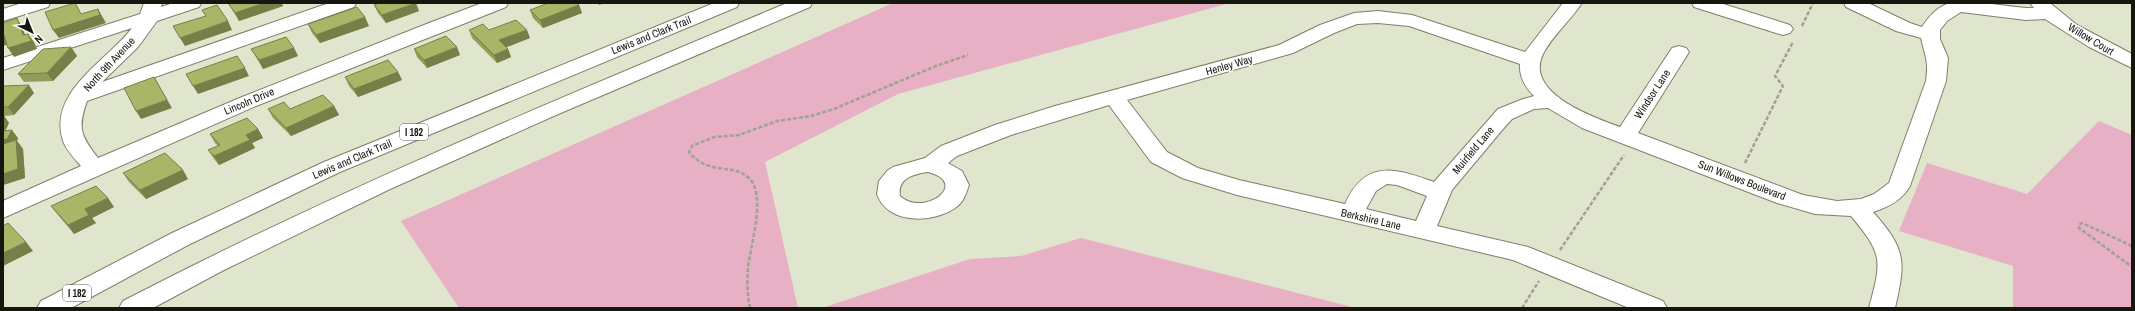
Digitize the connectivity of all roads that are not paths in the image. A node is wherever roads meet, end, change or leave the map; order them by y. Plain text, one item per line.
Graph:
1 (41, 3) edge
2 (192, 3) edge
3 (347, 3) edge
4 (500, 3) edge
5 (730, 3) edge
6 (803, 3) edge
7 (1364, 3) edge
8 (1573, 3) edge
9 (1701, 3) edge
10 (1853, 3) edge
11 (2045, 8) edge
12 (151, 10) edge
13 (1397, 10) edge
14 (3, 15) edge
15 (1793, 32) road end
16 (1930, 35) junction
17 (1679, 52) dead end
18 (1531, 61) junction
19 (2132, 62) edge
20 (3, 64) edge
21 (79, 97) junction
22 (1114, 97) junction
23 (1551, 102) junction
24 (1630, 138) junction
25 (930, 165) dead end
26 (94, 168) junction
27 (1440, 192) junction
28 (1856, 206) junction
29 (3, 210) edge
30 (1352, 214) junction
31 (1422, 231) junction
32 (184, 279) junction
33 (50, 308) edge
34 (132, 308) edge
35 (140, 308) edge
36 (1654, 308) edge
37 (1882, 308) edge

1 - 14 main road
2 - 12 main road
3 - 21 main road
4 - 26 main road, Lincoln Drive
5 - 33 main road, Lewis and Clark Trail / I 182
6 - 32 main road
7 - 13 main road
8 - 18 main road
9 - 15 main road
10 - 16 main road
11 - 16 main road
11 - 19 main road, Willow Court
12 - 20 main road
12 - 21 main road, North 9th Avenue
13 - 18 main road, Henley Way
13 - 22 main road, Henley Way
16 - 28 main road, Sun Willows Boulevard
17 - 24 main road, Windsor Lane
18 - 23 main road, Sun Willows Boulevard
21 - 26 main road, North 9th Avenue
22 - 25 main road, Henley Way
22 - 30 main road, Berkshire Lane
23 - 24 main road, Sun Willows Boulevard
23 - 27 main road, Muirfield Lane
24 - 28 main road, Sun Willows Boulevard
26 - 29 main road, Lincoln Drive
27 - 30 main road
27 - 31 main road, Muirfield Lane
28 - 37 main road
30 - 31 main road, Berkshire Lane
31 - 36 main road, Berkshire Lane
32 - 34 main road
32 - 35 main road

